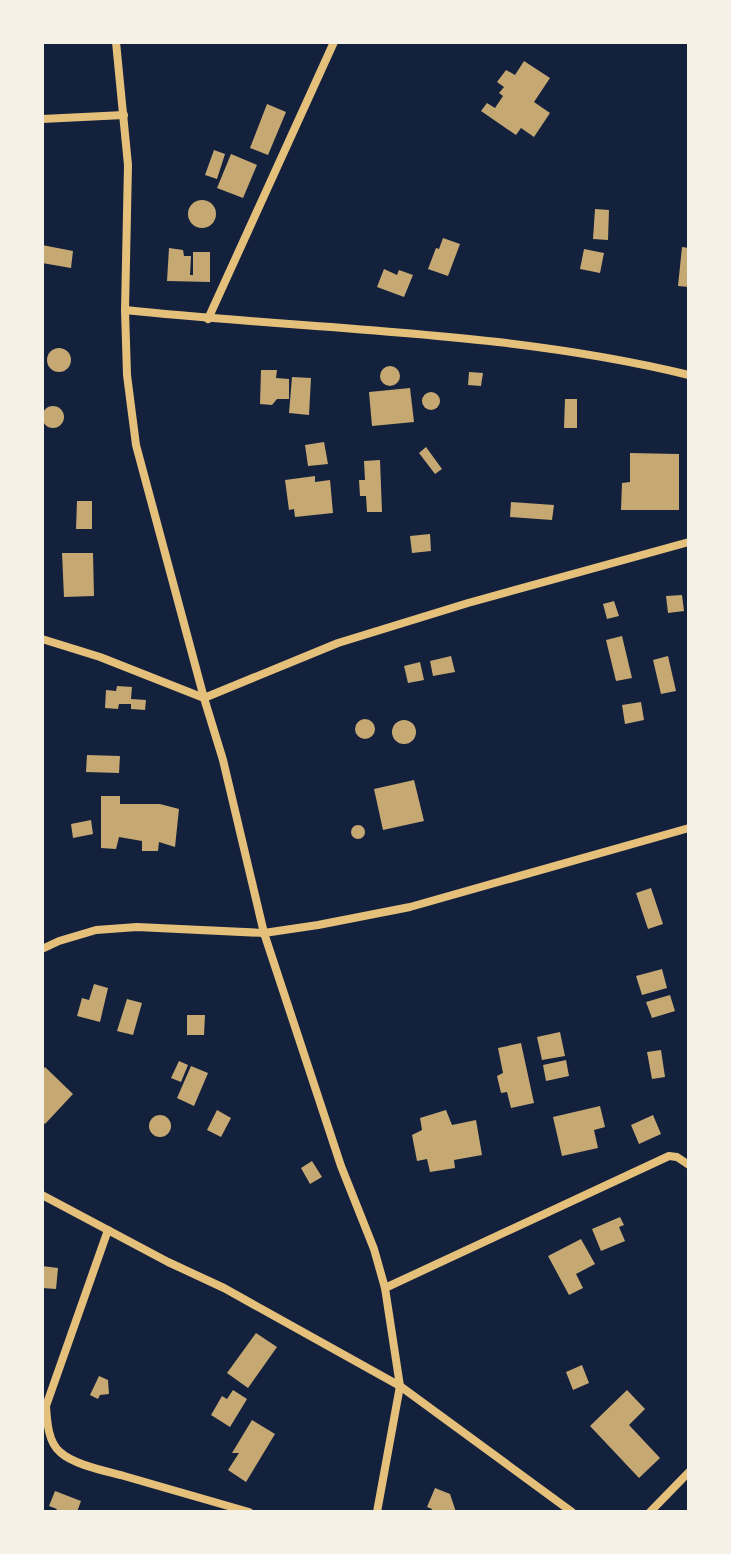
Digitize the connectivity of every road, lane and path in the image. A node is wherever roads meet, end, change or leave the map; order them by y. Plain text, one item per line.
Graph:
1 (116, 42) edge
2 (334, 42) edge
3 (124, 115) junction
4 (42, 119) edge
5 (125, 310) junction
6 (208, 319) junction
7 (689, 375) edge
8 (689, 542) edge
9 (42, 639) edge
10 (204, 698) junction
11 (689, 828) edge
12 (264, 933) junction
13 (42, 949) edge
14 (689, 1165) edge
15 (42, 1195) edge
16 (108, 1230) junction
17 (385, 1288) junction
18 (400, 1386) junction
19 (689, 1472) edge
20 (249, 1512) edge
21 (377, 1512) edge
22 (572, 1512) edge
23 (650, 1512) edge

1 - 3 street
2 - 6 street
3 - 4 street
3 - 5 street
5 - 6 street
5 - 10 street
6 - 7 street
8 - 10 street
9 - 10 street
10 - 12 street
11 - 12 street
12 - 13 street
12 - 17 street
14 - 17 street
15 - 16 street
16 - 18 street
16 - 20 street
17 - 18 street
18 - 21 street
18 - 22 street
19 - 23 street

